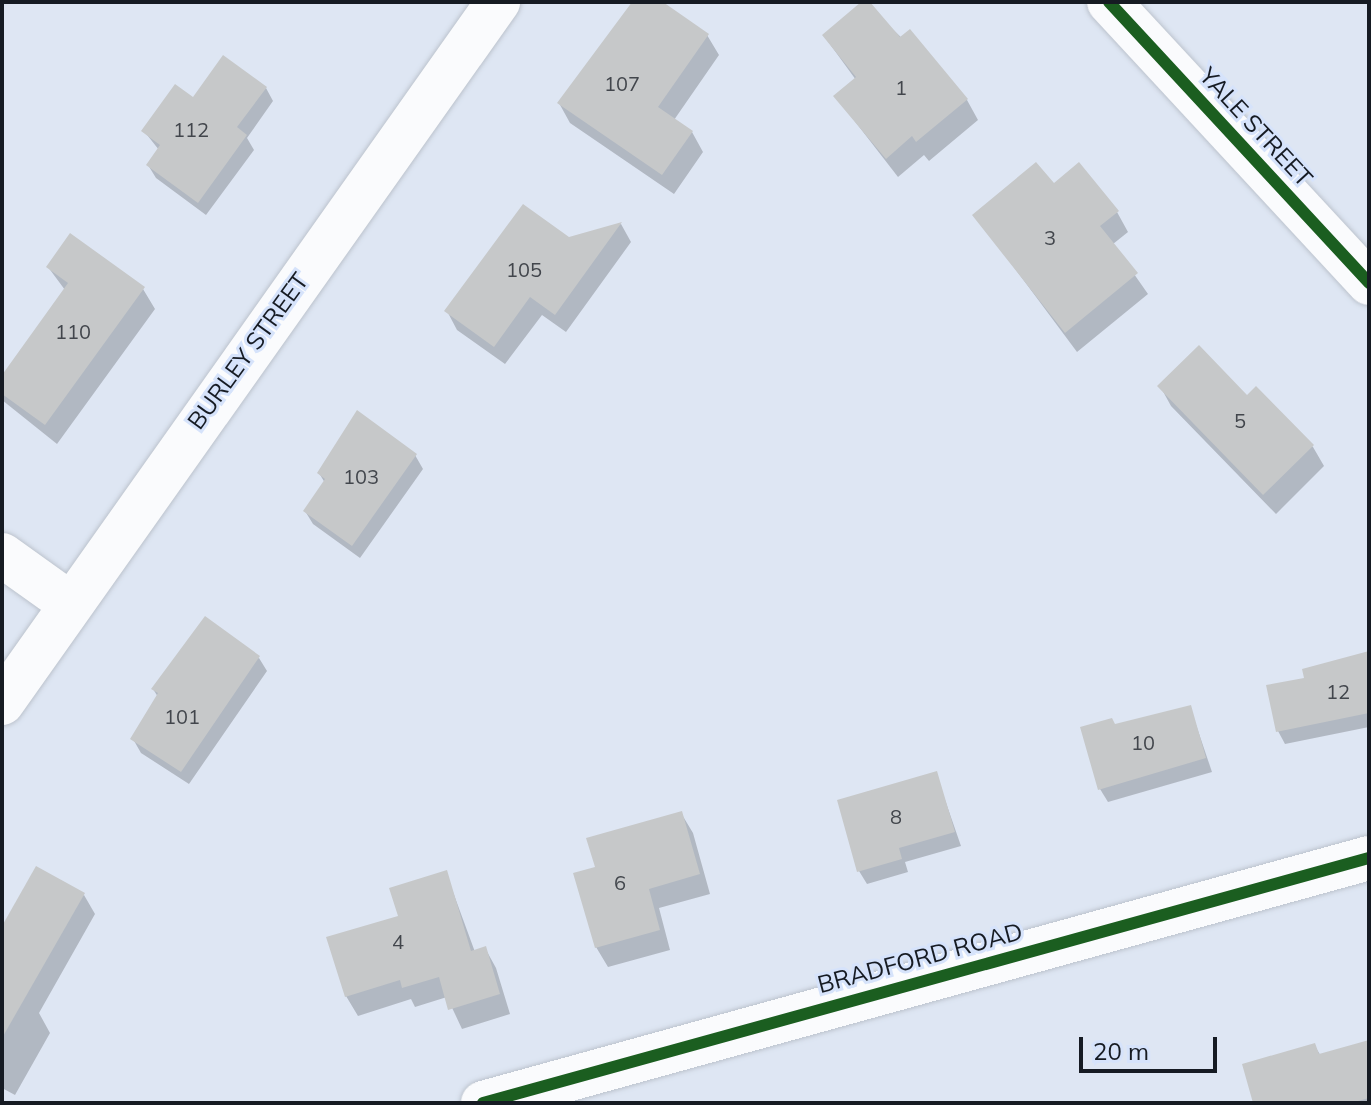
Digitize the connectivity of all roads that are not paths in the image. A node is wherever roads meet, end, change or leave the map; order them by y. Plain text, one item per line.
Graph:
1 (498, 2) edge
2 (1109, 2) edge
3 (1369, 283) edge
4 (2, 555) edge
5 (69, 603) junction
6 (2, 703) edge
7 (1369, 858) edge
8 (483, 1103) edge

1 - 5 street, BURLEY STREET
2 - 3 street, YALE STREET
4 - 5 street
5 - 6 street, BURLEY STREET
7 - 8 street, BRADFORD ROAD

